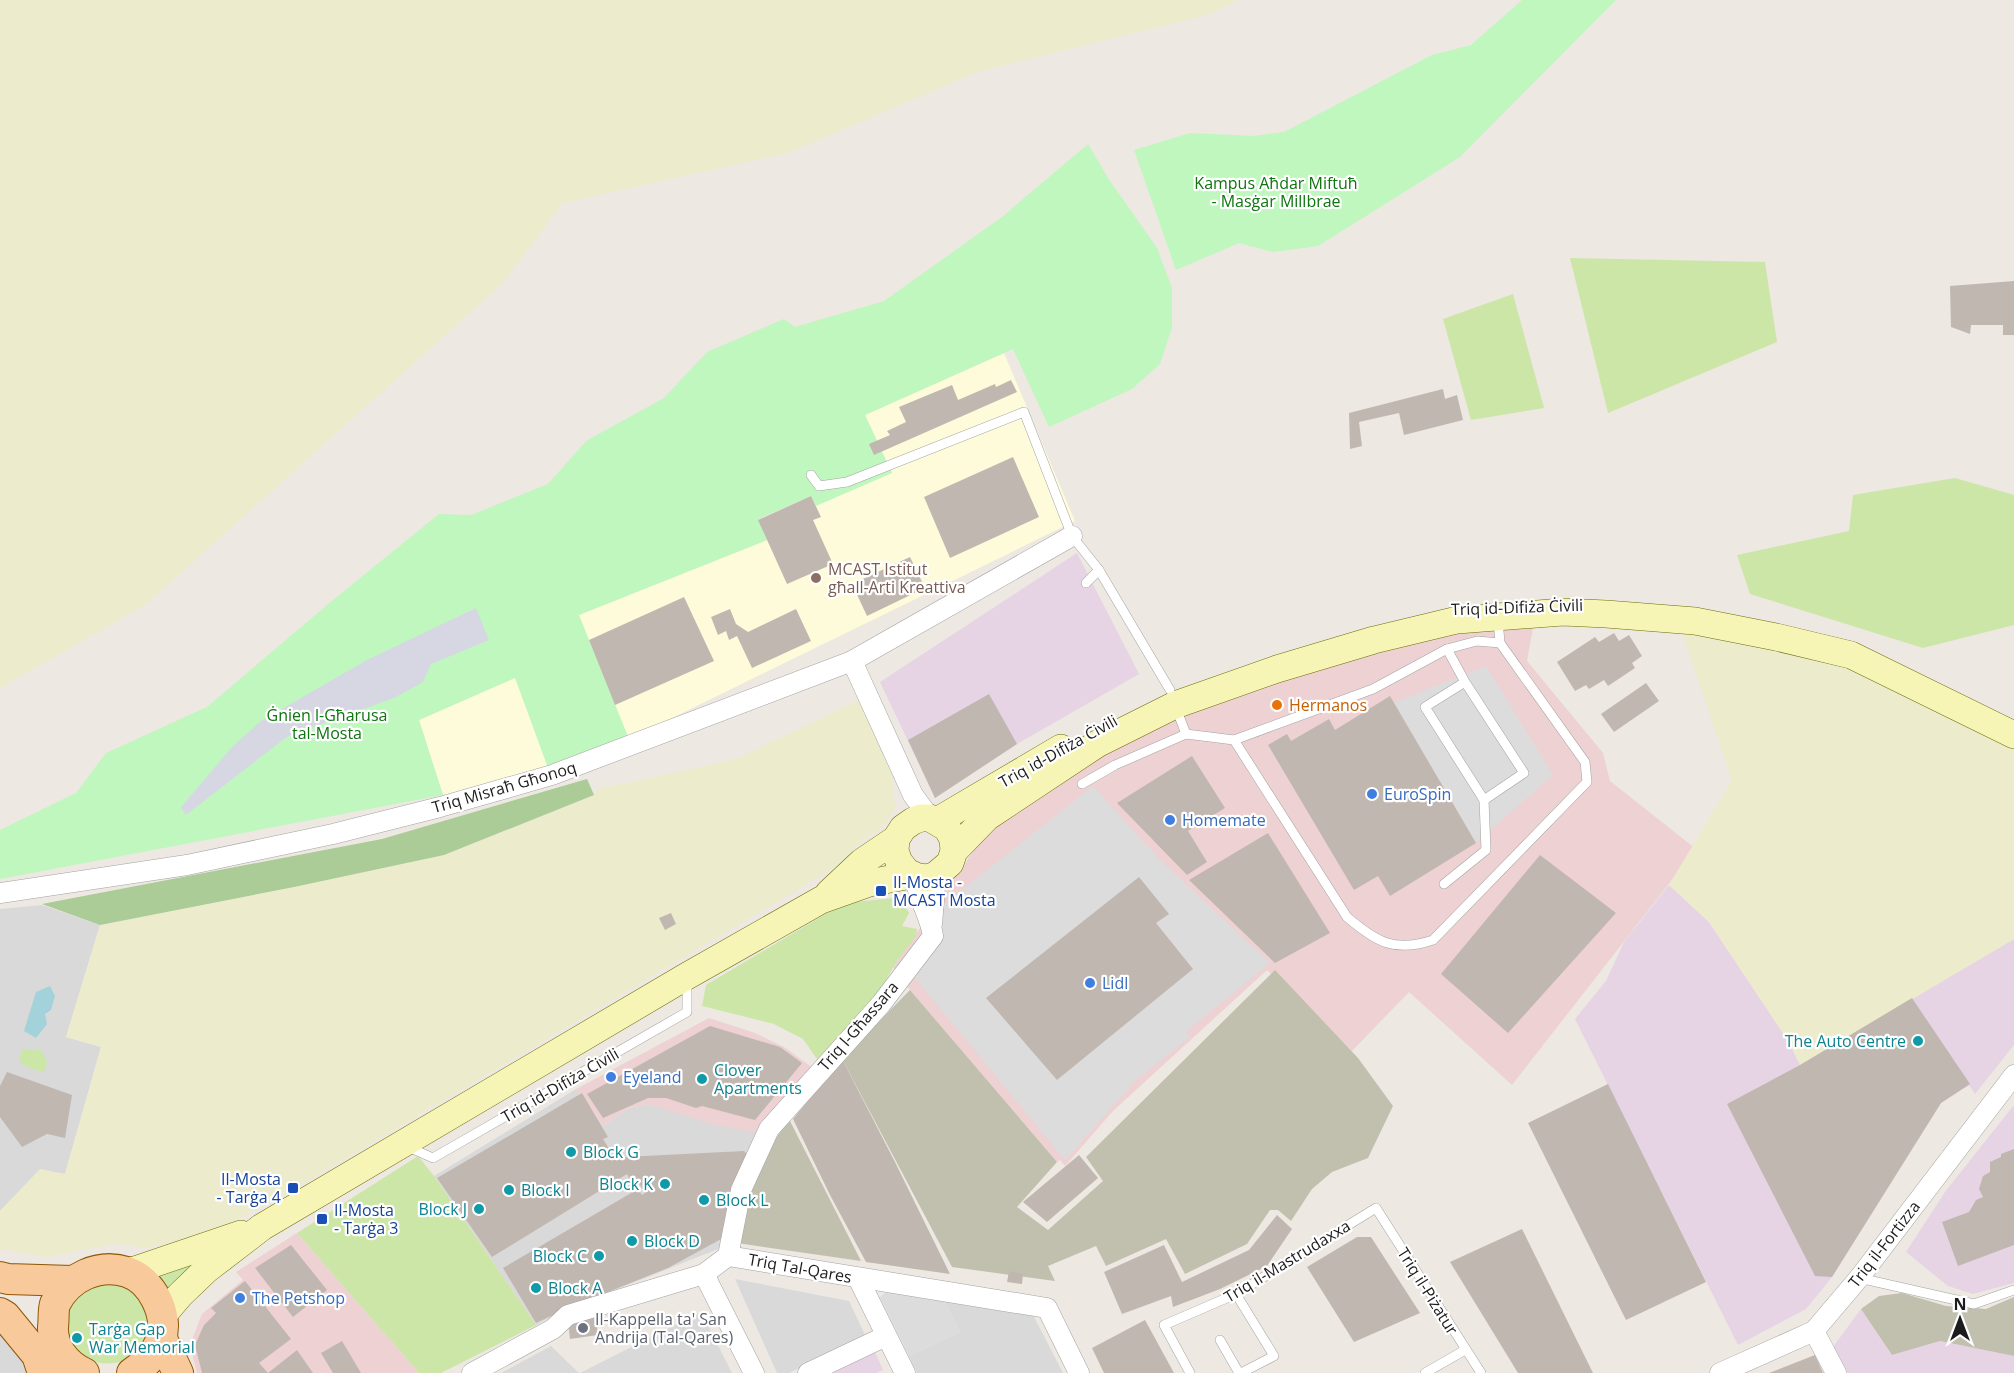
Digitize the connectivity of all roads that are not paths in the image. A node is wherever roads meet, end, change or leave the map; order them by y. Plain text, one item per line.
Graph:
1 (811, 475) dead end
2 (1072, 536) junction
3 (1100, 570) junction
4 (1086, 583) dead end
5 (1499, 630) junction
6 (1447, 649) junction
7 (852, 661) junction
8 (1466, 682) junction
9 (1172, 697) junction
10 (2014, 719) edge
11 (1186, 734) junction
12 (2014, 735) edge
13 (1234, 740) junction
14 (1106, 755) junction
15 (1082, 784) dead end
16 (913, 795) junction
17 (1484, 800) junction
18 (934, 820) junction
19 (899, 833) junction
20 (954, 851) junction
21 (920, 876) junction
22 (1444, 884) dead end
23 (0, 893) edge
24 (821, 900) junction
25 (2014, 1075) edge
26 (1376, 1208) joint
27 (262, 1227) junction
28 (728, 1256) junction
29 (129, 1272) junction
30 (704, 1274) junction
31 (0, 1277) edge
32 (858, 1278) junction
33 (1859, 1278) junction
34 (72, 1281) junction
35 (2014, 1290) edge
36 (1236, 1294) junction
37 (0, 1300) edge
38 (0, 1313) edge
39 (162, 1327) junction
40 (1814, 1330) junction
41 (53, 1335) junction
42 (886, 1336) junction
43 (1221, 1340) dead end
44 (1465, 1350) junction
45 (77, 1371) edge
46 (43, 1373) edge
47 (132, 1373) edge
48 (178, 1373) edge
49 (472, 1373) edge
50 (754, 1373) edge
51 (808, 1373) edge
52 (904, 1373) edge
53 (1079, 1373) edge
54 (1190, 1373) edge
55 (1240, 1373) edge
56 (1425, 1373) edge
57 (1480, 1373) edge
58 (1720, 1373) edge
59 (1836, 1373) edge

1 - 2 lane
2 - 3 lane
2 - 7 street, Triq Misraħ Għonoq
3 - 4 lane
3 - 9 lane
5 - 6 lane
5 - 9 main road, Triq id-Difiża Ċivili
5 - 12 main road, Triq id-Difiża Ċivili
5 - 13 lane
6 - 8 lane
6 - 13 lane
7 - 16 street
7 - 23 street, Triq Misraħ Għonoq
8 - 17 lane
8 - 17 lane
9 - 10 main road, Triq id-Difiża Ċivili
9 - 11 lane
9 - 14 main road, Triq id-Difiża Ċivili
9 - 18 main road, Triq id-Difiża Ċivili
11 - 13 lane
11 - 14 lane
14 - 15 lane
14 - 20 main road, Triq id-Difiża Ċivili
16 - 18 street
16 - 19 street
17 - 22 lane
18 - 19 main road, Triq id-Difiża Ċivili
18 - 20 main road
19 - 21 main road
19 - 24 main road, Triq id-Difiża Ċivili
20 - 21 main road, Triq id-Difiża Ċivili
21 - 24 main road, Triq id-Difiża Ċivili
21 - 28 street, Triq l-Għassara
24 - 27 main road, Triq id-Difiża Ċivili
25 - 33 street, Triq il-Fortizza
26 - 36 lane, Triq il-Mastrudaxxa
26 - 44 lane, Triq il-Piżatur
27 - 29 main road, Triq id-Difiża Ċivili
27 - 39 main road, Triq id-Difiża Ċivili
28 - 30 street, Triq Tal-Qares
28 - 32 street, Triq Tal-Qares
29 - 34 main road
29 - 39 main road
30 - 49 street, Triq Tal-Qares
30 - 50 street
31 - 34 main road
32 - 42 street
32 - 53 street, Triq Tal-Qares
33 - 35 lane
33 - 40 street, Triq il-Fortizza
34 - 41 main road
36 - 54 lane, Triq il-Mastrudaxxa
36 - 55 lane
37 - 41 main road
38 - 46 main road
39 - 47 main road
39 - 48 main road
40 - 58 street, Triq il-Fortizza
40 - 59 street
41 - 45 main road
42 - 51 street
42 - 52 street
43 - 55 lane
44 - 56 lane
44 - 57 lane, Triq il-Piżatur

